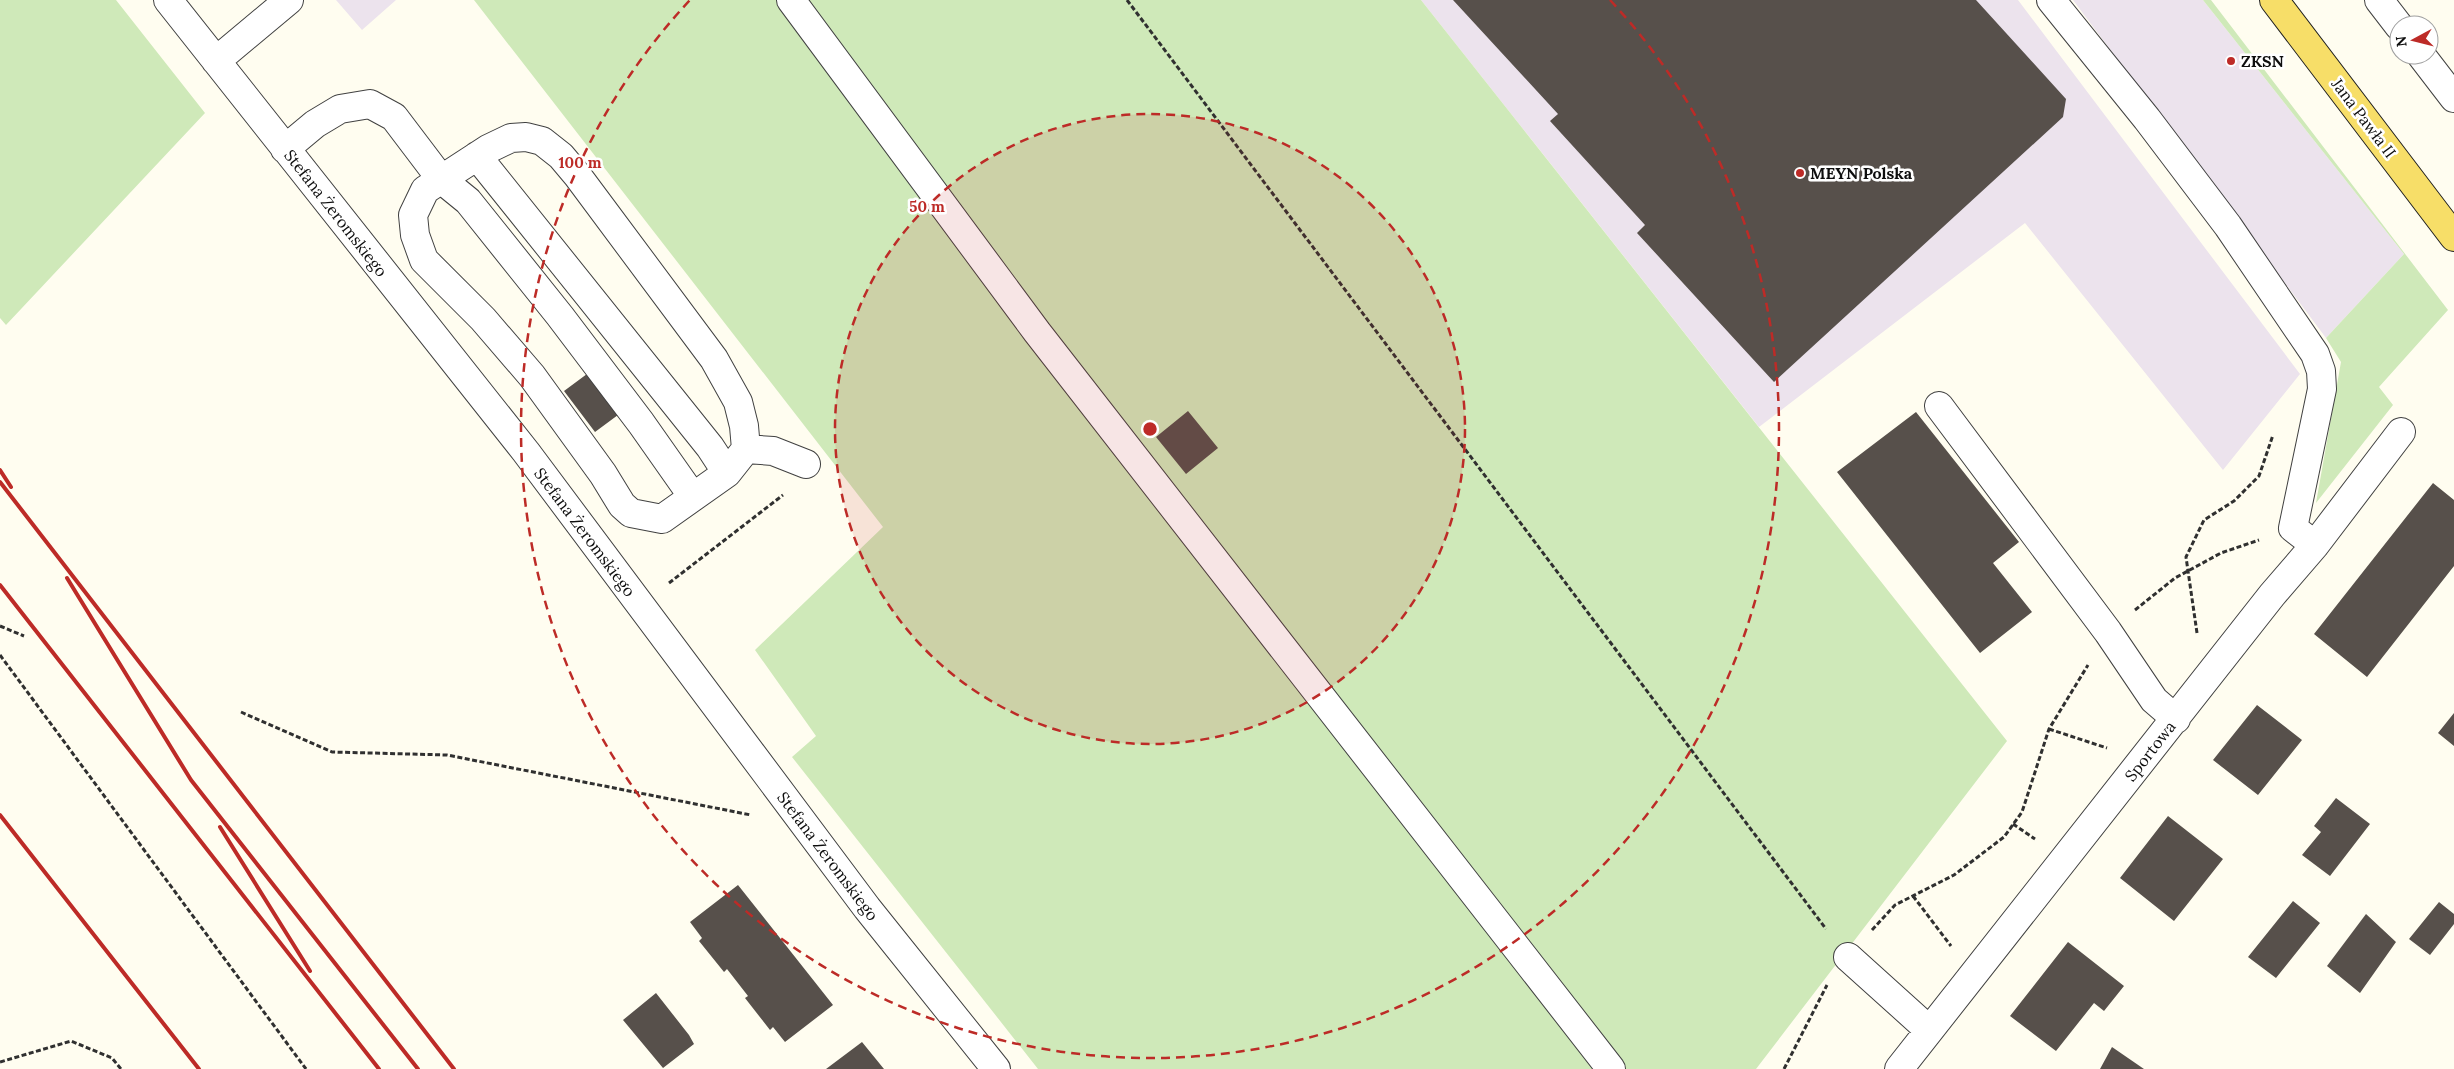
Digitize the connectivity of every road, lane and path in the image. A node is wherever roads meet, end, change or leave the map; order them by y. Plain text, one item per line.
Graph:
1 (168, 0) edge
2 (289, 0) edge
3 (791, 0) edge
4 (1127, 0) edge
5 (2051, 0) edge
6 (2274, 0) edge
7 (2379, 0) edge
8 (2391, 15) edge
9 (216, 61) junction
10 (2429, 65) edge
11 (2454, 98) edge
12 (285, 149) junction
13 (477, 156) junction
14 (441, 179) junction
15 (2454, 236) edge
16 (1939, 406) dead end
17 (2274, 432) dead end
18 (2401, 432) dead end
19 (746, 449) junction
20 (806, 464) dead end
21 (727, 473) junction
22 (790, 490) dead end
23 (693, 497) junction
24 (2293, 528) junction
25 (2315, 545) junction
26 (2186, 572) junction
27 (640, 605) junction
28 (0, 626) edge
29 (2108, 632) junction
30 (24, 636) dead end
31 (2198, 638) dead end
32 (0, 655) edge
33 (241, 712) dead end
34 (2176, 719) junction
35 (2049, 729) junction
36 (2115, 751) dead end
37 (759, 817) dead end
38 (2014, 824) junction
39 (2041, 844) dead end
40 (1913, 896) junction
41 (1956, 952) dead end
42 (1848, 957) junction
43 (1929, 1030) junction
44 (0, 1062) edge
45 (121, 1069) edge
46 (306, 1069) edge
47 (996, 1069) edge
48 (1611, 1069) edge
49 (1784, 1069) edge
50 (1899, 1069) edge

1 - 9 street, Stefana Żeromskiego
2 - 9 street
3 - 48 street
4 - 42 path
5 - 24 street
6 - 15 main road, Jana Pawła II
7 - 8 street
9 - 12 street, Stefana Żeromskiego
10 - 11 street
12 - 14 street
12 - 27 street, Stefana Żeromskiego
13 - 14 street
13 - 19 street
13 - 21 street
14 - 23 street
14 - 23 street
16 - 29 street
17 - 26 path
18 - 25 street, Sportowa
19 - 20 street
19 - 21 street
21 - 23 street
22 - 27 path
24 - 25 street
24 - 26 path
25 - 34 street, Sportowa
26 - 29 path
26 - 31 path
27 - 47 street, Stefana Żeromskiego
28 - 30 path
29 - 34 street
29 - 35 path
32 - 46 path
33 - 37 path
34 - 43 street, Sportowa
35 - 36 path
35 - 38 path
38 - 39 path
38 - 40 path
40 - 41 path
40 - 42 path
42 - 43 street
42 - 49 path
43 - 50 street, Sportowa
44 - 45 path

